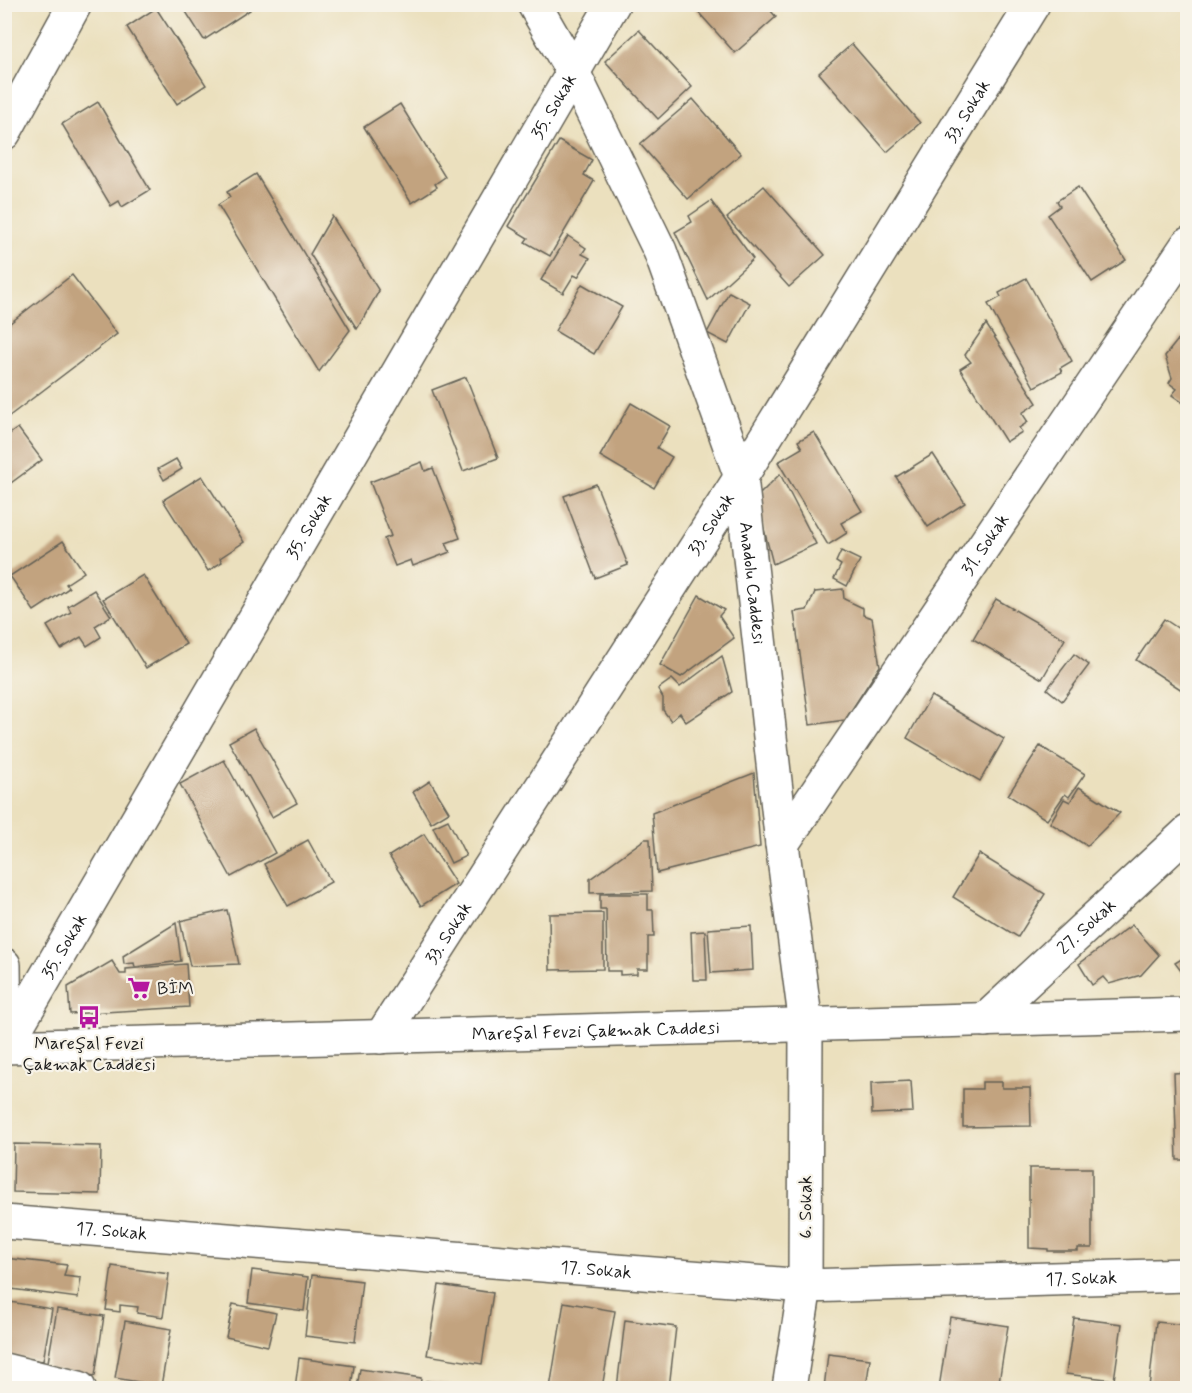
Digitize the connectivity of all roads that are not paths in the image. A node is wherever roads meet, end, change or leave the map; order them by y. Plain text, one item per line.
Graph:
1 (75, 4) edge
2 (534, 4) edge
3 (613, 4) edge
4 (1033, 4) edge
5 (573, 72) junction
6 (4, 133) edge
7 (1188, 244) edge
8 (741, 477) junction
9 (1188, 832) edge
10 (782, 844) junction
11 (4, 965) edge
12 (1188, 1014) edge
13 (985, 1020) junction
14 (806, 1025) junction
15 (381, 1037) junction
16 (5, 1048) edge
17 (4, 1222) edge
18 (1188, 1275) edge
19 (805, 1286) junction
20 (4, 1370) edge
21 (79, 1389) edge
22 (789, 1389) edge

1 - 6 street
2 - 5 street, Anadolu Caddesi
3 - 5 street, 35. Sokak
4 - 8 street, 33. Sokak
5 - 8 street, Anadolu Caddesi
5 - 16 street, 35. Sokak
7 - 10 street, 31. Sokak
8 - 10 street, Anadolu Caddesi
8 - 15 street, 33. Sokak
9 - 13 street, 27. Sokak
10 - 14 street, Anadolu Caddesi
11 - 16 street
12 - 13 street, Mareşal Fevzi Çakmak Caddesi
13 - 14 street, Mareşal Fevzi Çakmak Caddesi
14 - 15 street, Mareşal Fevzi Çakmak Caddesi
14 - 19 street, 6. Sokak
15 - 16 street, Mareşal Fevzi Çakmak Caddesi
17 - 19 street, 17. Sokak
18 - 19 street, 17. Sokak
19 - 22 street, 6. Sokak
20 - 21 street

